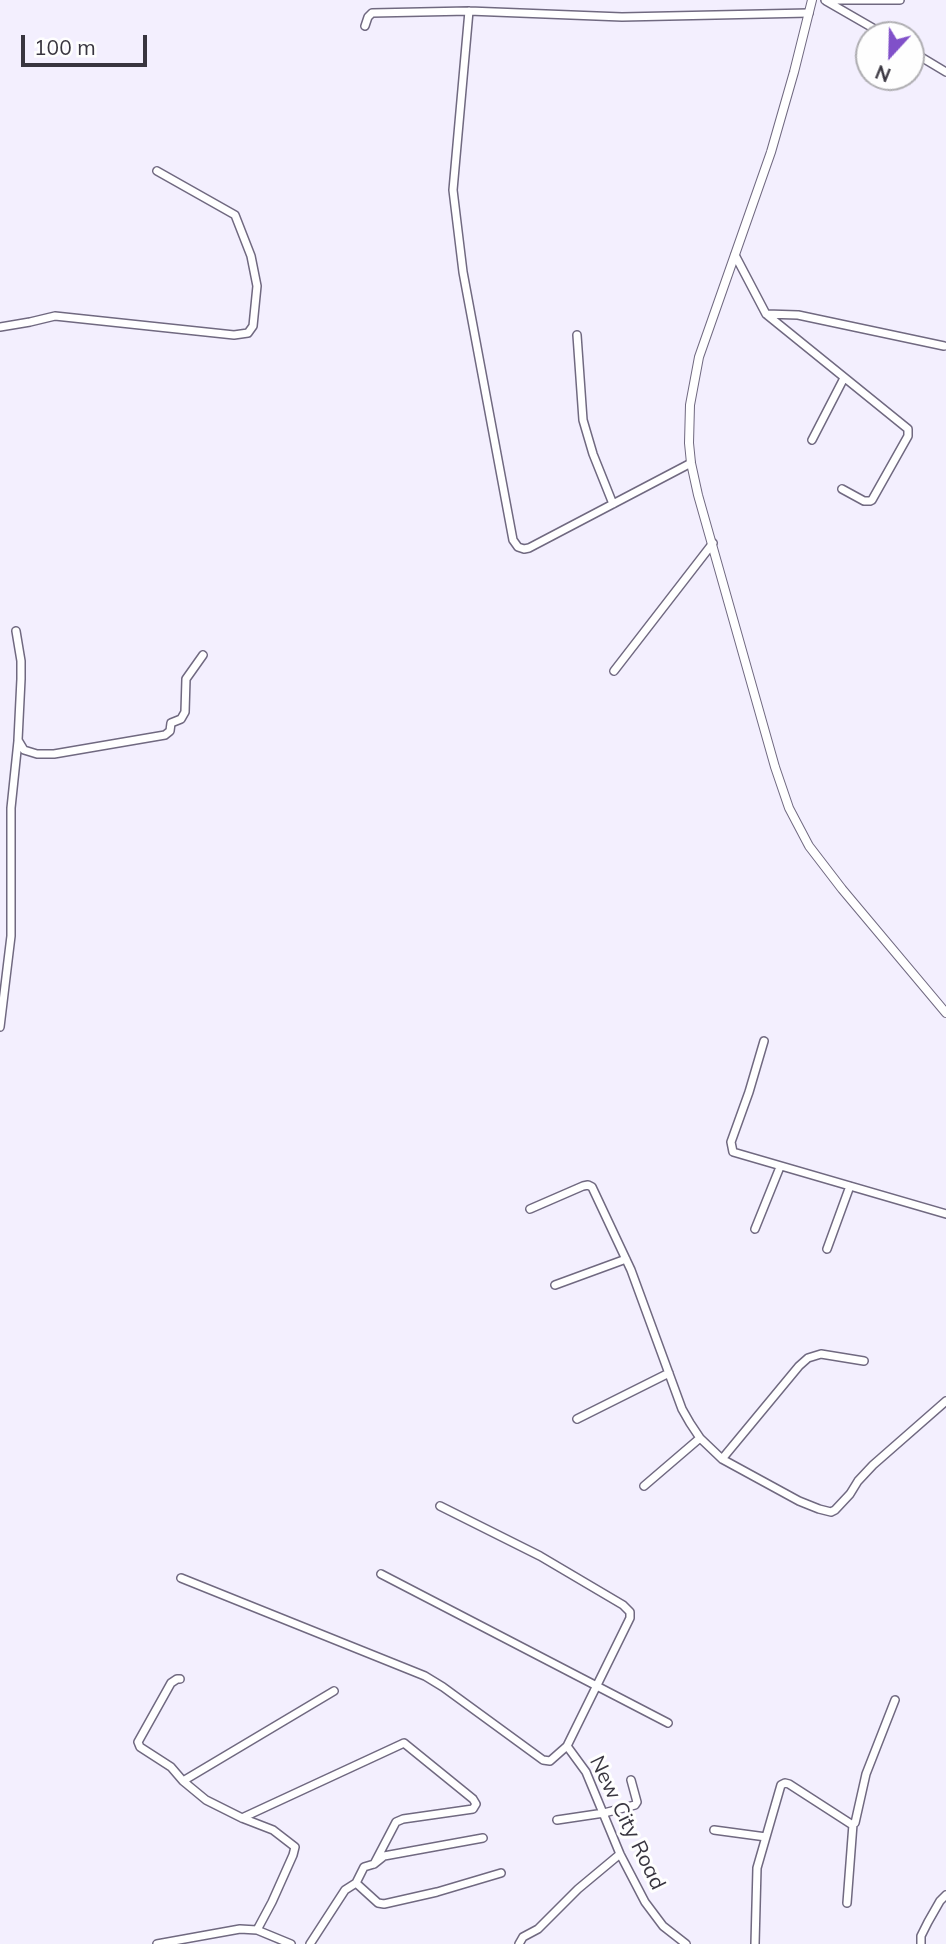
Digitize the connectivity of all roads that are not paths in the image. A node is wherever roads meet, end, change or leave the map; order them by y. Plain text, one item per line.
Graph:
1 (812, 0) edge
2 (825, 0) edge
3 (901, 0) edge
4 (469, 11) junction
5 (809, 13) junction
6 (861, 21) edge
7 (365, 26) dead end
8 (925, 59) edge
9 (946, 72) edge
10 (157, 171) dead end
11 (735, 255) junction
12 (766, 314) junction
13 (0, 327) edge
14 (577, 335) dead end
15 (944, 346) dead end
16 (844, 378) junction
17 (812, 440) dead end
18 (691, 463) junction
19 (842, 489) dead end
20 (613, 505) junction
21 (713, 543) junction
22 (16, 631) dead end
23 (203, 654) dead end
24 (614, 671) dead end
25 (18, 740) junction
26 (946, 1013) edge
27 (0, 1027) edge
28 (764, 1041) dead end
29 (780, 1167) junction
30 (850, 1186) junction
31 (530, 1209) dead end
32 (946, 1214) edge
33 (755, 1229) dead end
34 (827, 1249) dead end
35 (626, 1259) junction
36 (555, 1285) dead end
37 (864, 1361) dead end
38 (669, 1373) junction
39 (946, 1401) edge
40 (577, 1419) dead end
41 (700, 1438) junction
42 (722, 1459) junction
43 (644, 1486) dead end
44 (440, 1506) dead end
45 (381, 1574) dead end
46 (181, 1578) dead end
47 (180, 1679) dead end
48 (596, 1687) junction
49 (334, 1691) dead end
50 (895, 1700) dead end
51 (668, 1723) dead end
52 (567, 1746) junction
53 (631, 1780) dead end
54 (183, 1781) junction
55 (604, 1813) junction
56 (242, 1818) junction
57 (557, 1820) dead end
58 (853, 1824) junction
59 (714, 1830) dead end
60 (766, 1837) junction
61 (483, 1838) dead end
62 (620, 1854) junction
63 (374, 1864) junction
64 (501, 1873) dead end
65 (356, 1883) junction
66 (946, 1895) edge
67 (847, 1903) dead end
68 (257, 1930) junction
69 (157, 1944) edge
70 (291, 1944) edge
71 (310, 1944) edge
72 (519, 1944) edge
73 (685, 1944) edge
74 (755, 1944) edge
75 (921, 1944) edge

1 - 5 street
2 - 3 street
2 - 6 street
4 - 5 street
4 - 7 street
4 - 20 street
5 - 11 street
8 - 9 street
10 - 13 street
11 - 12 street
11 - 18 street
12 - 15 street
12 - 16 street
14 - 20 street
16 - 17 street
16 - 19 street
18 - 20 street
18 - 21 street
21 - 24 street
21 - 26 street
22 - 25 street
23 - 25 street
25 - 27 street
28 - 29 street
29 - 30 street
29 - 33 street
30 - 32 street
30 - 34 street
31 - 35 street
35 - 36 street
35 - 38 street
37 - 42 street
38 - 40 street
38 - 41 street
39 - 42 street
41 - 42 street
41 - 43 street
44 - 48 street
45 - 48 street
46 - 52 street
47 - 54 street
48 - 51 street
48 - 52 street
49 - 54 street
50 - 58 street
52 - 55 street, New City Road
53 - 55 street
54 - 56 street
55 - 57 street
55 - 62 street, New City Road
56 - 63 street
56 - 68 street
58 - 60 street
58 - 67 street
59 - 60 street
60 - 74 street
61 - 63 street
62 - 72 street
62 - 73 street, New City Road
63 - 65 street
64 - 65 street
65 - 71 street
66 - 75 street
68 - 69 street
68 - 70 street

